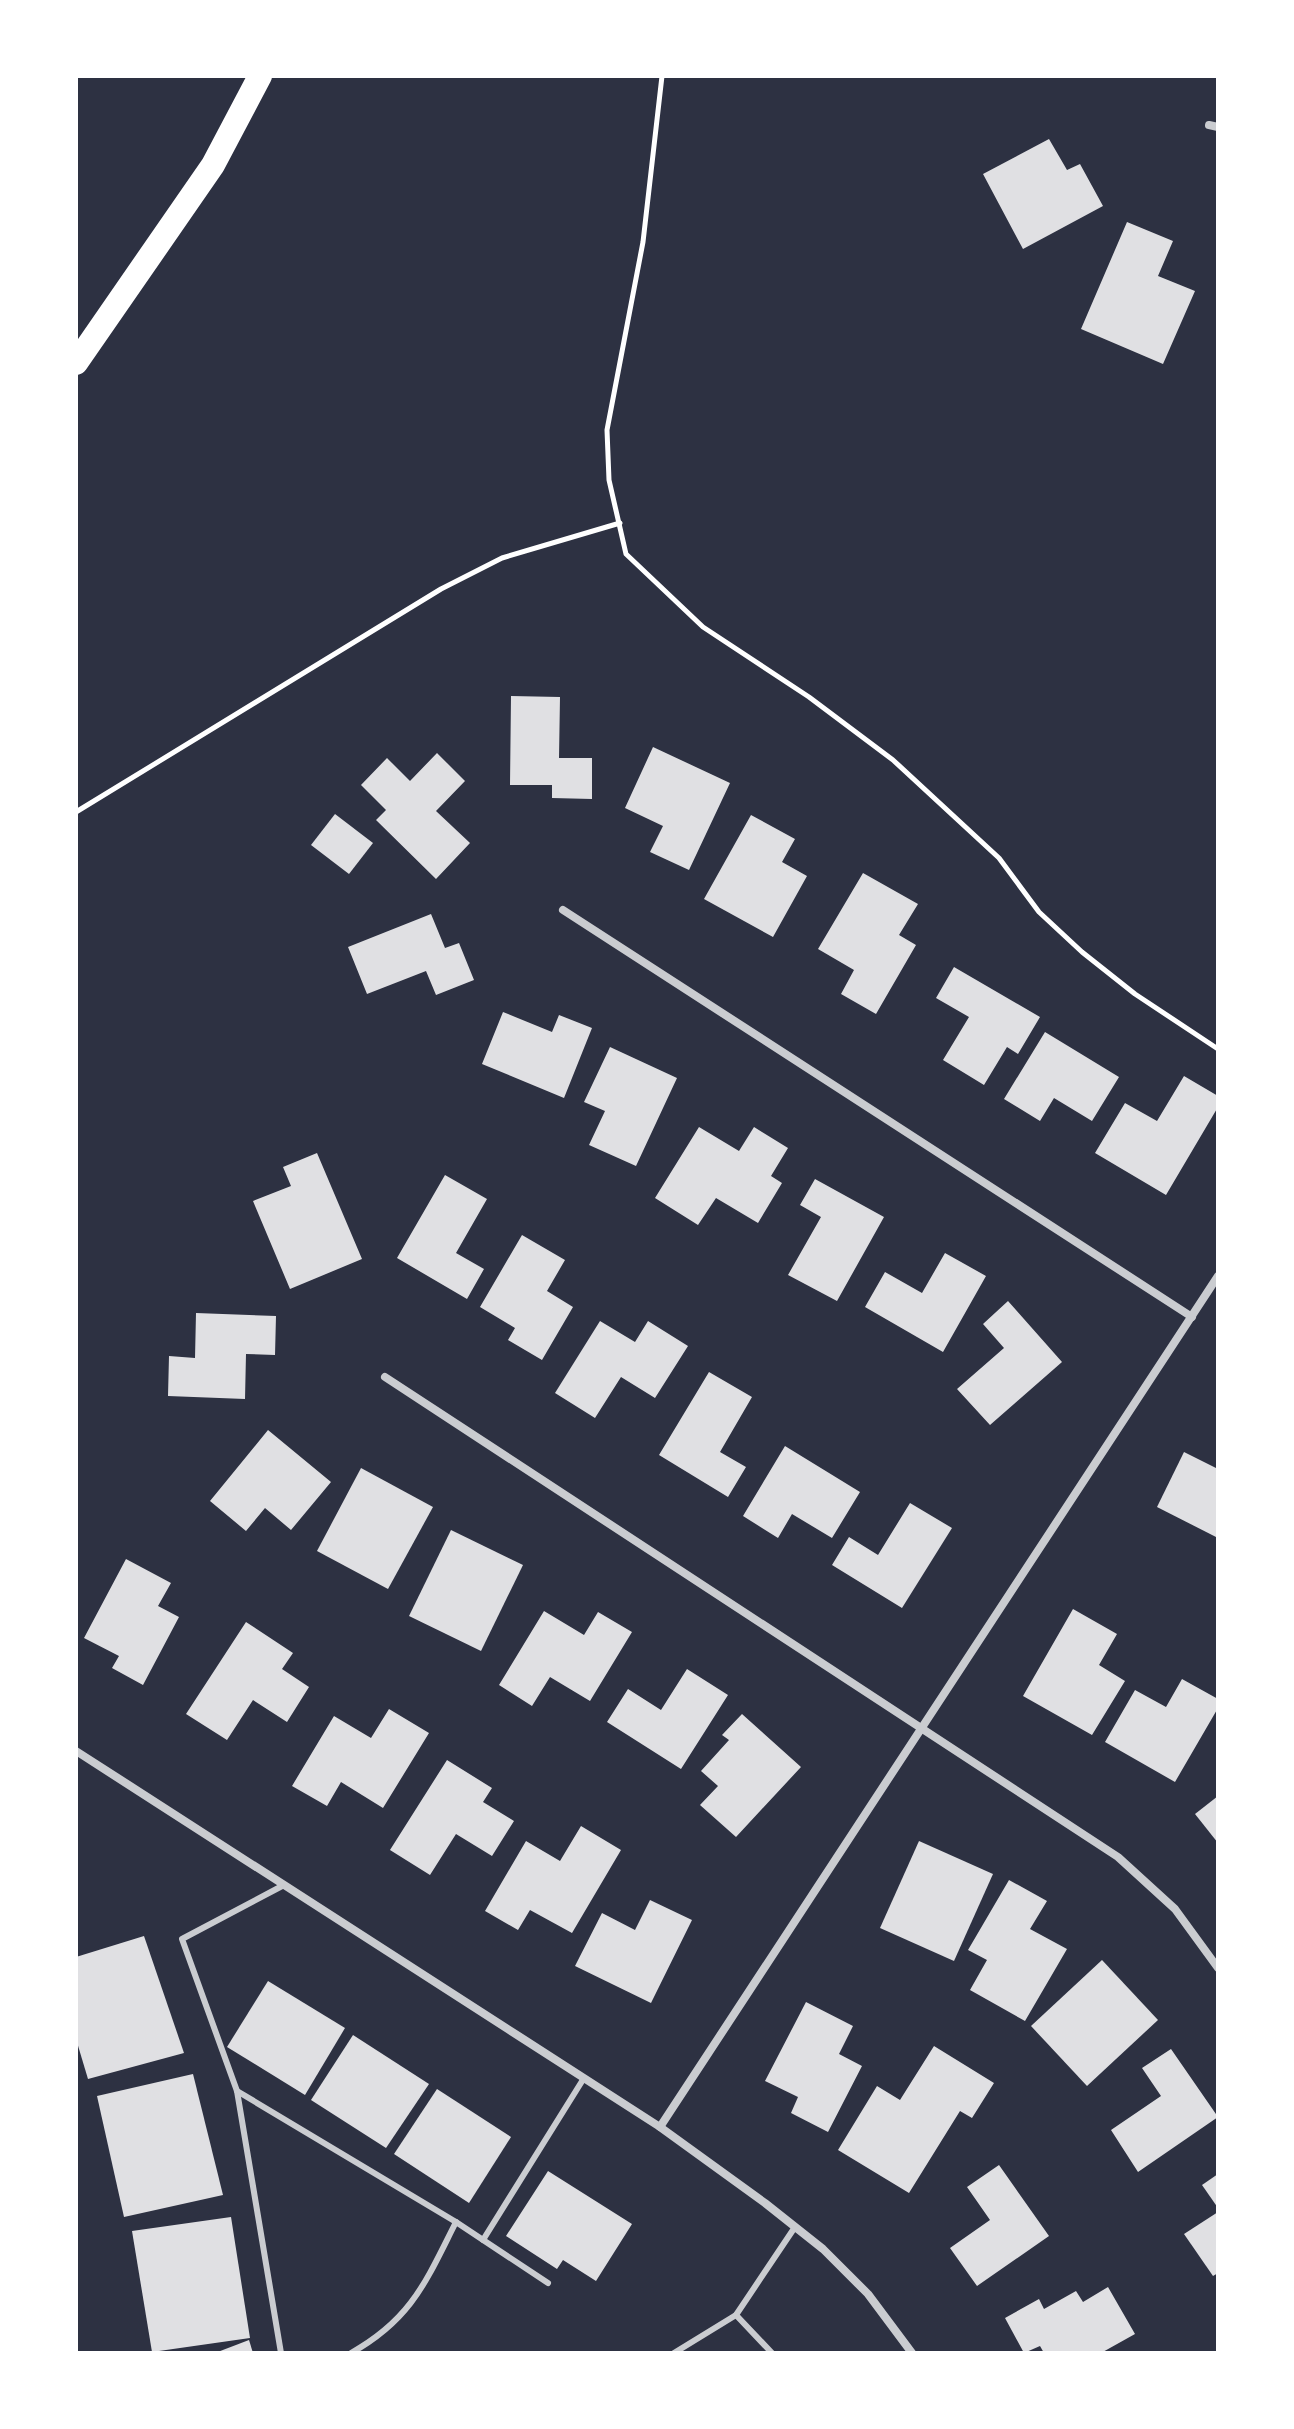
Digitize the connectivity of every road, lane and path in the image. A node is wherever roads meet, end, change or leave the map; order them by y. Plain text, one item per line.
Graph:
1 (260, 76) edge
2 (662, 76) edge
3 (76, 363) edge
4 (620, 523) junction
5 (76, 812) edge
6 (563, 910) dead end
7 (1218, 1049) edge
8 (1218, 1276) edge
9 (1192, 1317) junction
10 (385, 1377) dead end
11 (923, 1731) junction
12 (76, 1751) edge
13 (284, 1885) junction
14 (1218, 1968) edge
15 (584, 2078) junction
16 (237, 2091) junction
17 (660, 2127) junction
18 (456, 2222) junction
19 (795, 2227) junction
20 (483, 2240) junction
21 (548, 2283) dead end
22 (736, 2315) junction
23 (281, 2353) edge
24 (351, 2353) edge
25 (674, 2353) edge
26 (772, 2353) edge
27 (912, 2353) edge

1 - 3 highway
2 - 4 path
4 - 5 path
4 - 7 path
6 - 9 street
8 - 9 street
9 - 11 street
10 - 11 street
11 - 14 street
11 - 17 street
12 - 13 street
13 - 15 street
13 - 16 lane
15 - 17 street
15 - 20 lane
16 - 18 lane
16 - 23 lane
17 - 19 street
18 - 20 lane
18 - 24 lane
19 - 22 lane
19 - 27 street
20 - 21 lane
22 - 25 lane
22 - 26 lane

